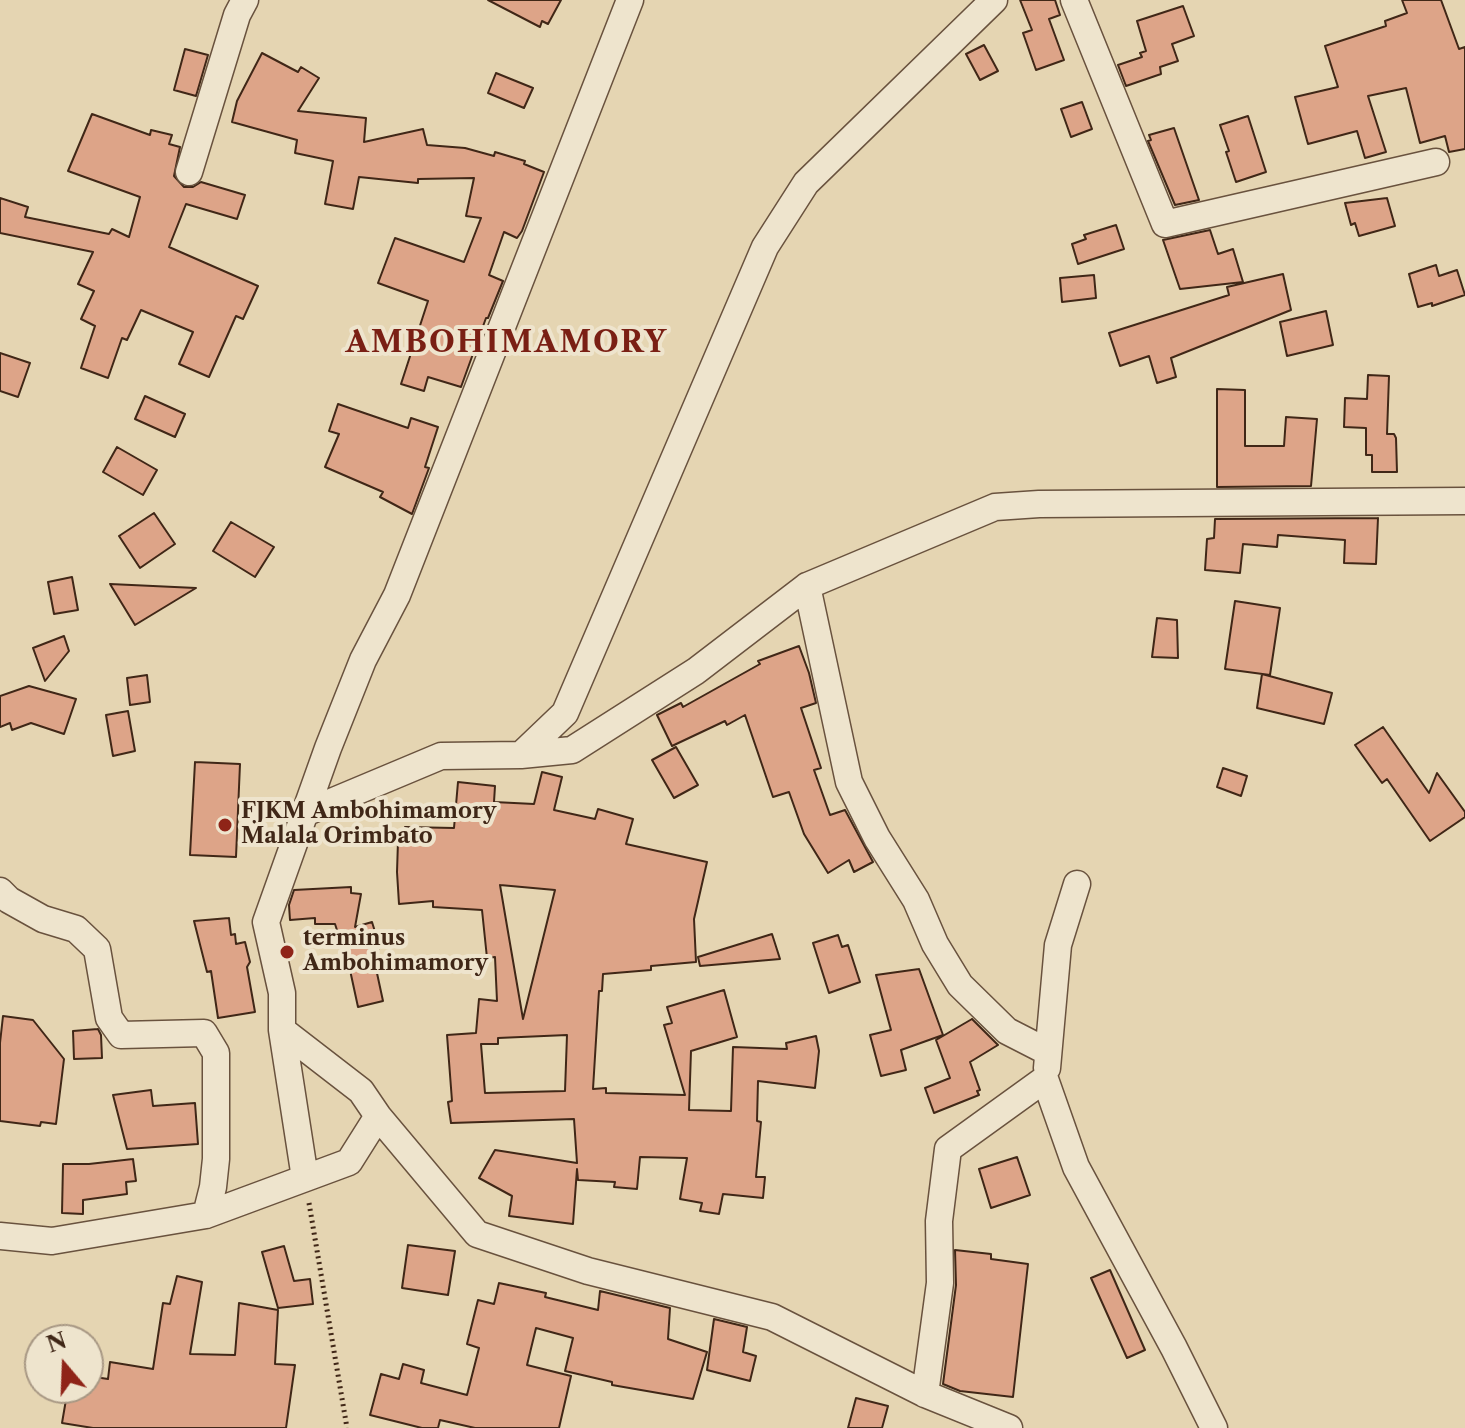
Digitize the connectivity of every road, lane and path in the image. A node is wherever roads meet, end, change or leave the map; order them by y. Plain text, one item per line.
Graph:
1 (245, 0) edge
2 (630, 0) edge
3 (1074, 0) edge
4 (988, 1) edge
5 (1436, 162) dead end
6 (189, 172) dead end
7 (1465, 501) edge
8 (807, 586) junction
9 (521, 755) junction
10 (305, 813) junction
11 (1077, 884) dead end
12 (0, 891) edge
13 (282, 1030) junction
14 (1048, 1052) junction
15 (1045, 1079) junction
16 (378, 1116) junction
17 (305, 1178) junction
18 (206, 1215) junction
19 (0, 1236) edge
20 (925, 1394) junction
21 (347, 1428) edge
22 (1009, 1428) edge
23 (1214, 1428) edge

1 - 6 street
2 - 10 street
3 - 5 street
4 - 9 street
7 - 8 street
8 - 9 street
8 - 14 street
9 - 10 street
10 - 13 street
11 - 14 street
12 - 18 street
13 - 16 street
13 - 17 street
14 - 15 street
15 - 20 street
15 - 23 street
16 - 17 street
16 - 20 street
17 - 18 street
17 - 21 path
18 - 19 street
20 - 22 street

